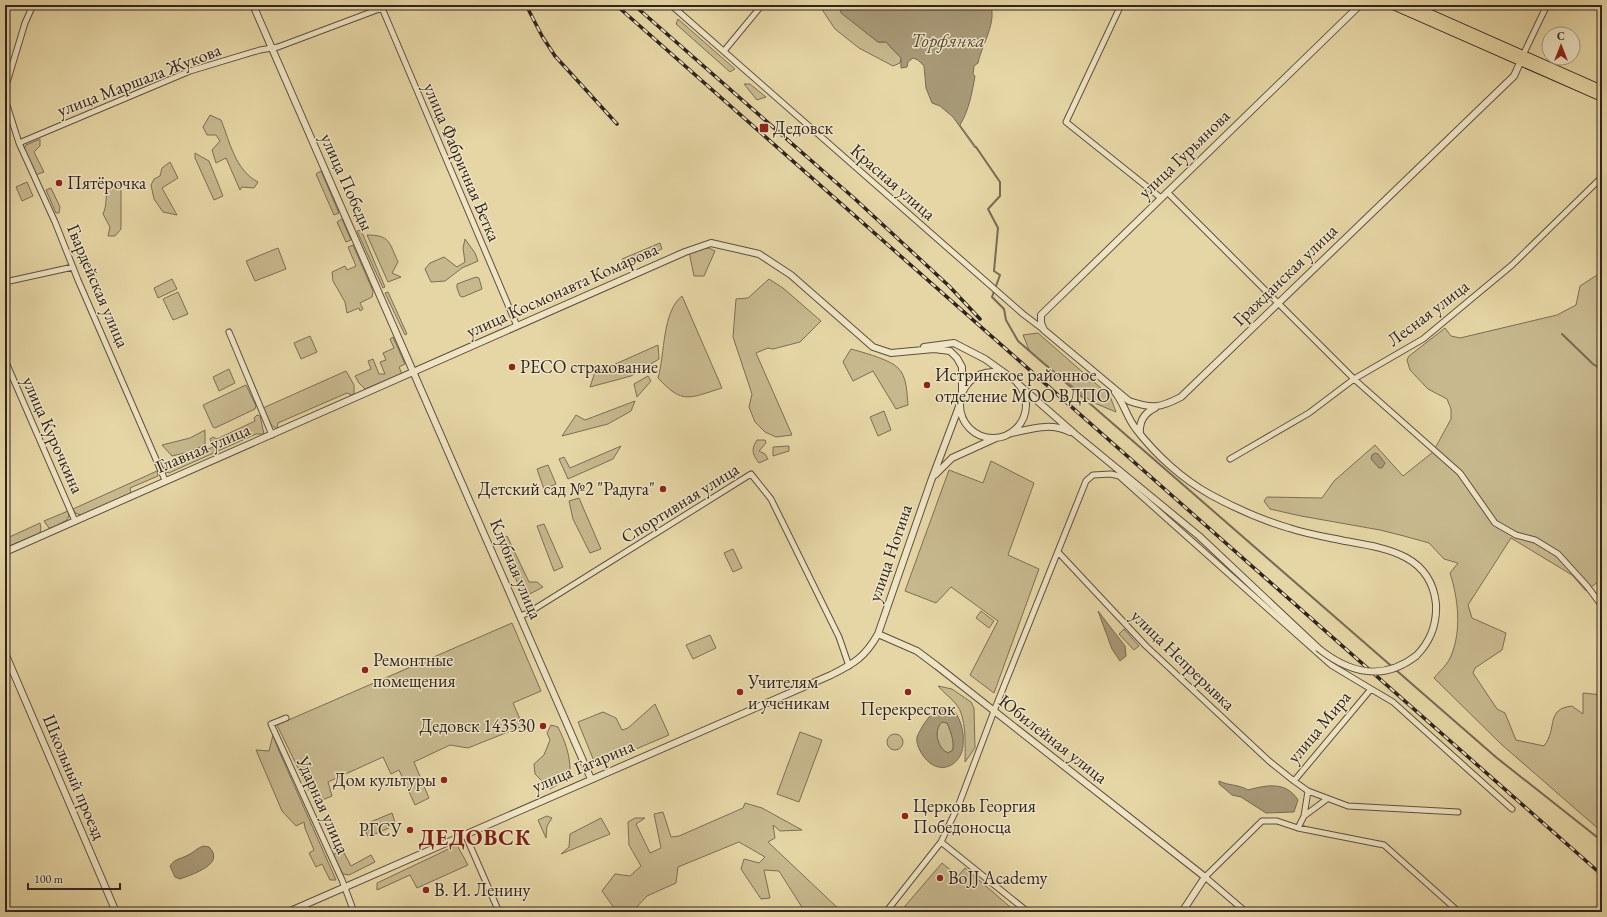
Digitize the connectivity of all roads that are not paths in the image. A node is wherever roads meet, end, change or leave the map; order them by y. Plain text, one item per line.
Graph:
1 (33, 5) edge
2 (252, 5) edge
3 (390, 5) edge
4 (671, 5) edge
5 (762, 5) edge
6 (1121, 5) edge
7 (1360, 5) edge
8 (1393, 5) edge
9 (1410, 5) edge
10 (1547, 5) edge
11 (382, 8) junction
12 (271, 47) junction
13 (724, 52) junction
14 (1522, 58) junction
15 (5, 89) edge
16 (1602, 90) edge
17 (1602, 97) edge
18 (5, 99) edge
19 (5, 103) edge
20 (19, 143) junction
21 (1602, 177) edge
22 (1167, 192) junction
23 (1161, 198) junction
24 (73, 267) junction
25 (5, 282) edge
26 (1279, 302) junction
27 (516, 326) junction
28 (1044, 330) junction
29 (229, 332) dead end
30 (915, 350) junction
31 (5, 360) edge
32 (414, 372) junction
33 (1010, 377) junction
34 (1354, 379) junction
35 (1018, 384) junction
36 (1109, 385) junction
37 (962, 395) junction
38 (960, 404) junction
39 (1162, 406) junction
40 (1008, 434) junction
41 (1075, 434) junction
42 (1140, 434) junction
43 (272, 435) junction
44 (998, 437) junction
45 (1230, 459) dead end
46 (165, 480) junction
47 (931, 481) junction
48 (75, 521) junction
49 (5, 552) edge
50 (1058, 552) junction
51 (1602, 606) edge
52 (520, 616) junction
53 (878, 634) junction
54 (5, 653) edge
55 (849, 666) junction
56 (1371, 689) junction
57 (994, 711) junction
58 (286, 718) dead end
59 (591, 779) junction
60 (1294, 781) junction
61 (1308, 791) junction
62 (1327, 799) junction
63 (1512, 809) dead end
64 (1458, 812) dead end
65 (1304, 816) junction
66 (1298, 828) junction
67 (465, 834) junction
68 (941, 842) junction
69 (1204, 877) junction
70 (345, 887) junction
71 (116, 912) edge
72 (288, 912) edge
73 (354, 912) edge
74 (499, 912) edge
75 (886, 912) edge
76 (1028, 912) edge
77 (1182, 912) edge
78 (1246, 912) edge
79 (1459, 912) edge

1 - 15 street
2 - 12 street, улица Победы
3 - 11 street, улица Маршала Жукова
4 - 13 street, Красная улица
5 - 13 street
6 - 23 street
7 - 22 street, улица Гурьянова
8 - 14 main road
9 - 14 main road
10 - 14 street
11 - 12 street, улица Маршала Жукова
11 - 27 street, улица Фабричная Ветка
12 - 20 street, улица Маршала Жукова
12 - 32 street, улица Победы
13 - 28 street, Красная улица
14 - 16 main road
14 - 17 main road
14 - 26 street, Гражданская улица
18 - 19 street, Гвардейская улица
19 - 20 street, Гвардейская улица
20 - 24 street, Гвардейская улица
21 - 34 street, Лесная улица
22 - 23 street, улица Гурьянова
22 - 26 street
23 - 28 street, улица Гурьянова
24 - 25 street
24 - 46 street, Гвардейская улица
26 - 34 street
26 - 39 street, Гражданская улица
27 - 30 street, улица Космонавта Комарова
27 - 32 street, улица Космонавта Комарова
28 - 36 street, Гражданская улица
29 - 43 street
30 - 33 street
30 - 37 street
31 - 48 street, улица Курочкина
32 - 43 street, Главная улица
32 - 52 street, Клубная улица
33 - 35 street
33 - 37 street
34 - 45 street, Лесная улица
34 - 51 street
35 - 40 street
35 - 41 street
36 - 39 street, Гражданская улица
36 - 42 street
37 - 38 street
38 - 44 street
38 - 47 street, улица Ногина
39 - 42 street
40 - 41 street
40 - 44 street
41 - 42 street, bridge
43 - 46 street, Главная улица
44 - 47 street
46 - 48 street, Главная улица
47 - 53 street, улица Ногина
48 - 49 street, Главная улица
50 - 56 street
50 - 57 street
50 - 60 street, улица Непрерывка
52 - 55 street, Спортивная улица
52 - 59 street, Клубная улица
53 - 55 street, улица Гагарина
53 - 57 street, Юбилейная улица
54 - 71 street, Школьный проезд
55 - 59 street, улица Гагарина
56 - 60 street, улица Мира
56 - 63 street, улица Мира
57 - 68 street
57 - 69 street, Юбилейная улица
58 - 70 street, Ударная улица
59 - 67 street, улица Гагарина
60 - 61 street, улица Мира
61 - 62 street
61 - 65 street, улица Мира
62 - 64 street
62 - 65 street
65 - 66 street, улица Мира
66 - 69 street
66 - 79 street
67 - 70 street, улица Гагарина
67 - 74 street
68 - 75 street
68 - 76 street
69 - 77 street
69 - 78 street
70 - 72 street, улица Гагарина
70 - 73 street, Ударная улица

